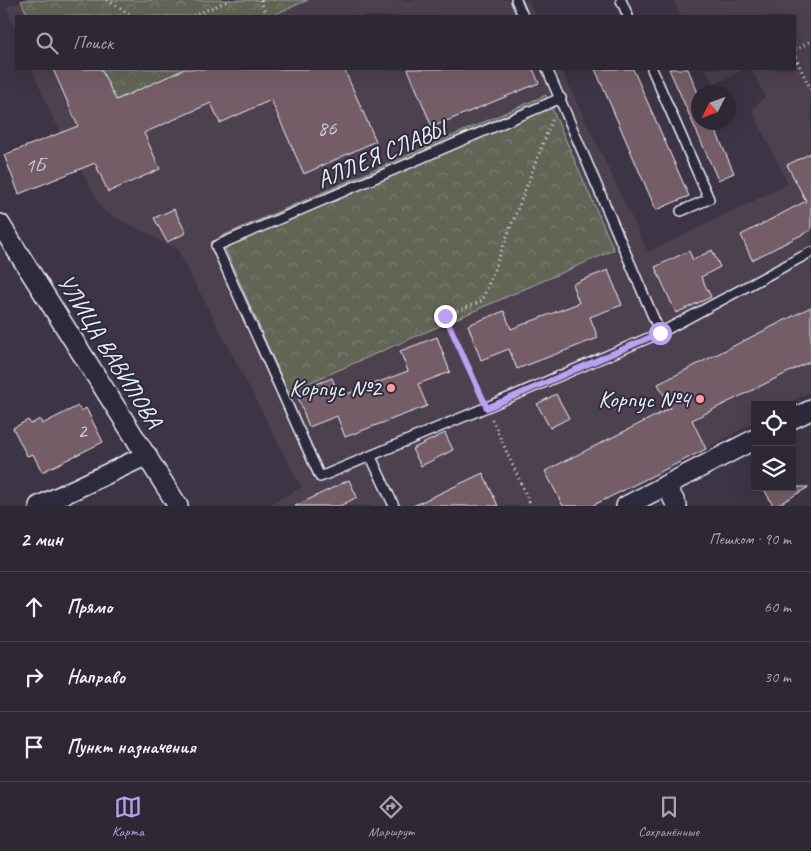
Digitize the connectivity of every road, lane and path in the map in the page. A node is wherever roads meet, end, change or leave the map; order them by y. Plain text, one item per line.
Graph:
1 (107, 0) edge
2 (230, 0) edge
3 (261, 0) edge
4 (516, 0) edge
5 (621, 0) edge
6 (131, 15) edge
7 (196, 15) edge
8 (266, 15) edge
9 (523, 15) edge
10 (628, 15) edge
11 (811, 41) edge
12 (796, 49) edge
13 (796, 60) edge
14 (547, 70) edge
15 (652, 70) edge
16 (811, 90) edge
17 (561, 98) junction
18 (680, 210) dead end
19 (0, 224) edge
20 (811, 252) edge
21 (660, 333) junction
22 (487, 408) junction
23 (811, 410) edge
24 (796, 417) edge
25 (751, 441) edge
26 (146, 456) junction
27 (371, 456) junction
28 (666, 485) junction
29 (39, 506) edge
30 (178, 506) edge
31 (394, 506) edge
32 (531, 506) edge
33 (626, 506) edge
34 (677, 506) edge

1 - 6 path
2 - 7 path
3 - 8 path
4 - 9 lane
5 - 10 lane
11 - 12 path
13 - 16 path
14 - 17 lane
15 - 18 lane
17 - 21 lane
17 - 22 path
17 - 27 lane, АЛЛЕЯ СЛАВЫ
19 - 26 street, УЛИЦА ВАВИЛОВА
20 - 21 lane
21 - 22 lane
22 - 27 lane
22 - 32 path
23 - 24 street
25 - 28 street
26 - 29 street
26 - 30 street, УЛИЦА ВАВИЛОВА
27 - 31 lane
28 - 33 street
28 - 34 street

